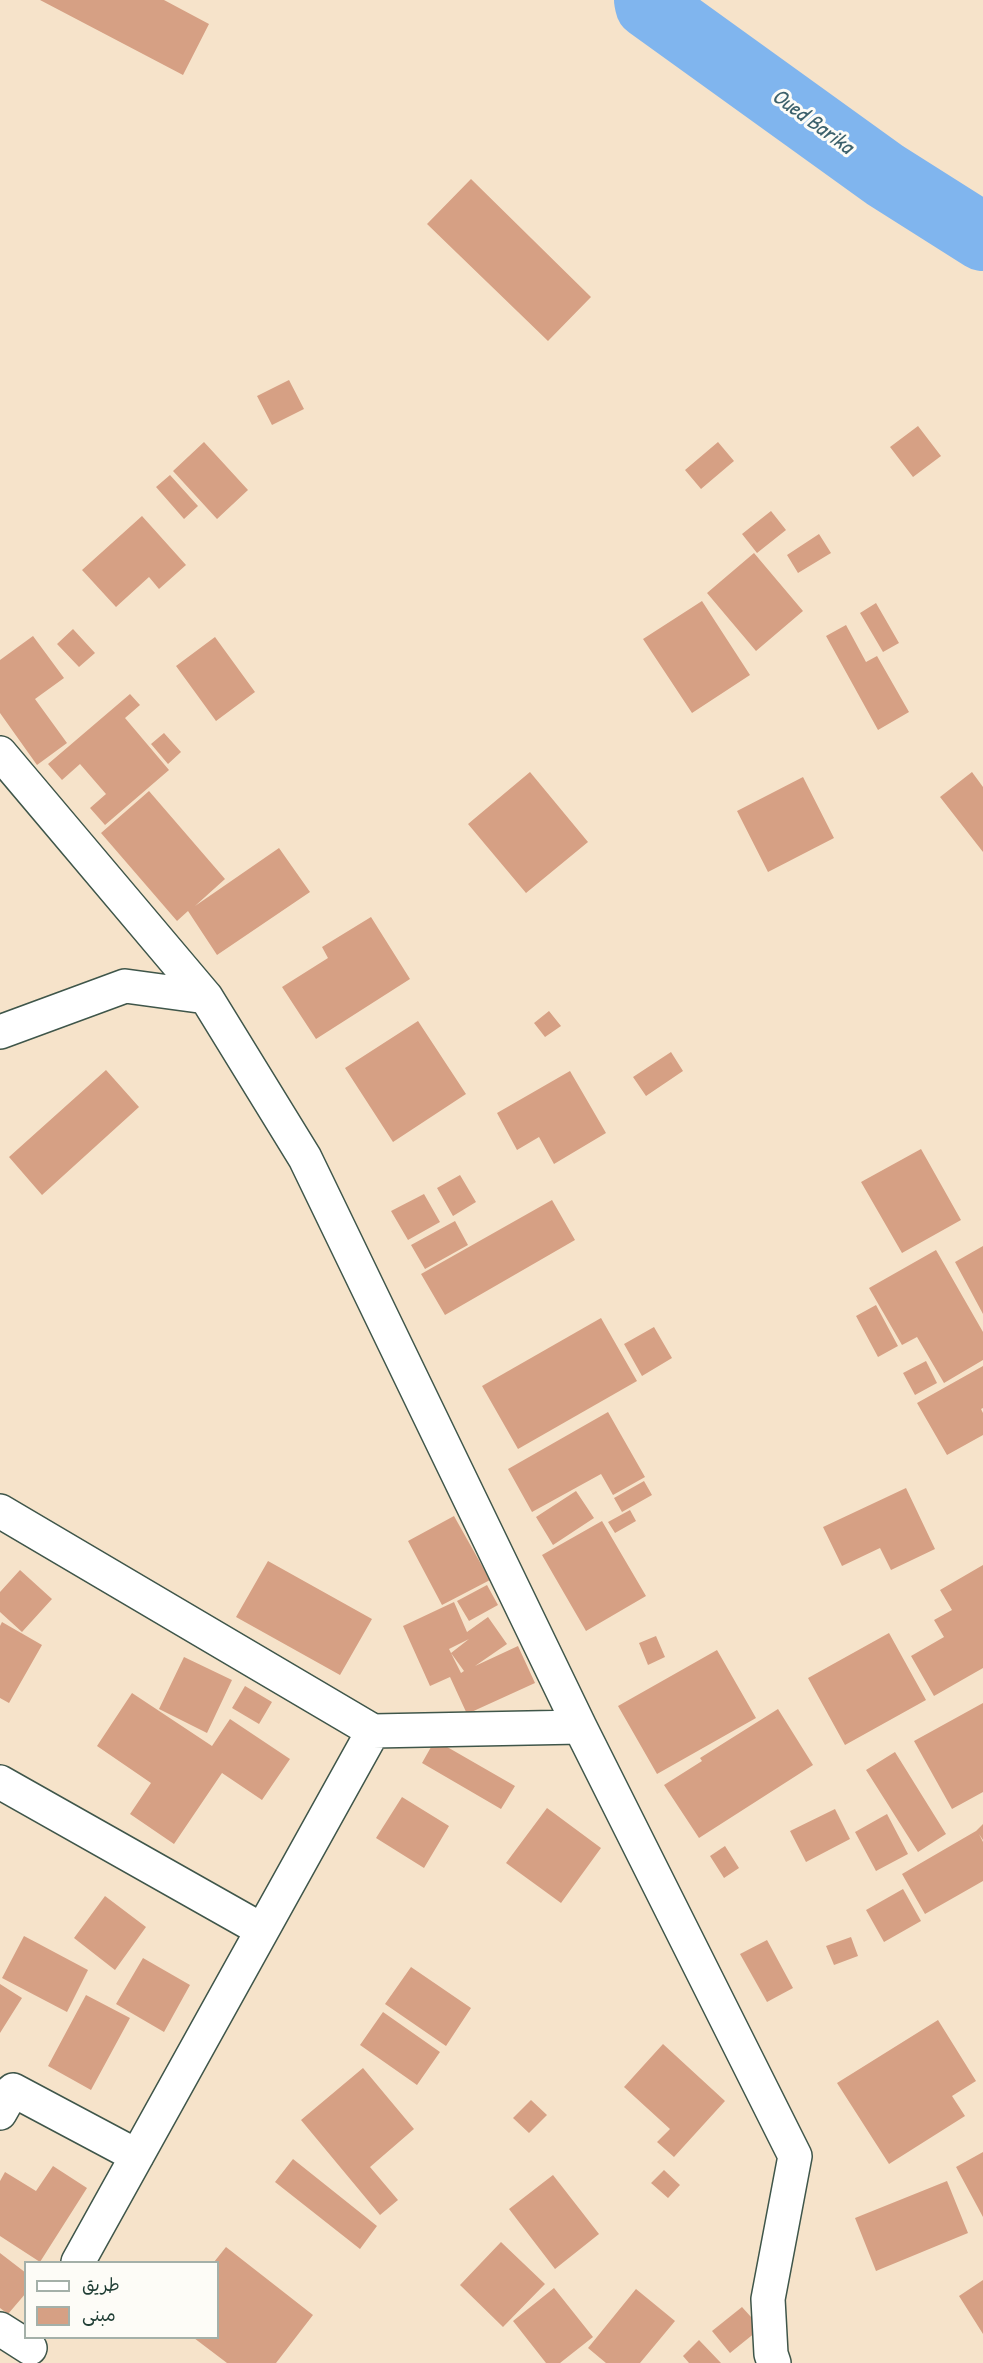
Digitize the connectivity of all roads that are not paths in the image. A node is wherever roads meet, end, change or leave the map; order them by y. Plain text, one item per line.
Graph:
1 (0, 753) edge
2 (206, 997) junction
3 (0, 1032) edge
4 (0, 1510) edge
5 (580, 1727) junction
6 (373, 1731) junction
7 (0, 1782) edge
8 (262, 1930) junction
9 (0, 2113) edge
10 (137, 2156) junction
11 (79, 2261) edge
12 (0, 2329) edge
13 (29, 2350) edge
14 (774, 2363) edge

1 - 2 street
2 - 3 street
2 - 5 street
4 - 6 street
5 - 6 street
5 - 14 street
6 - 8 street
7 - 8 street
8 - 10 street
9 - 10 street
10 - 11 street
12 - 13 street

